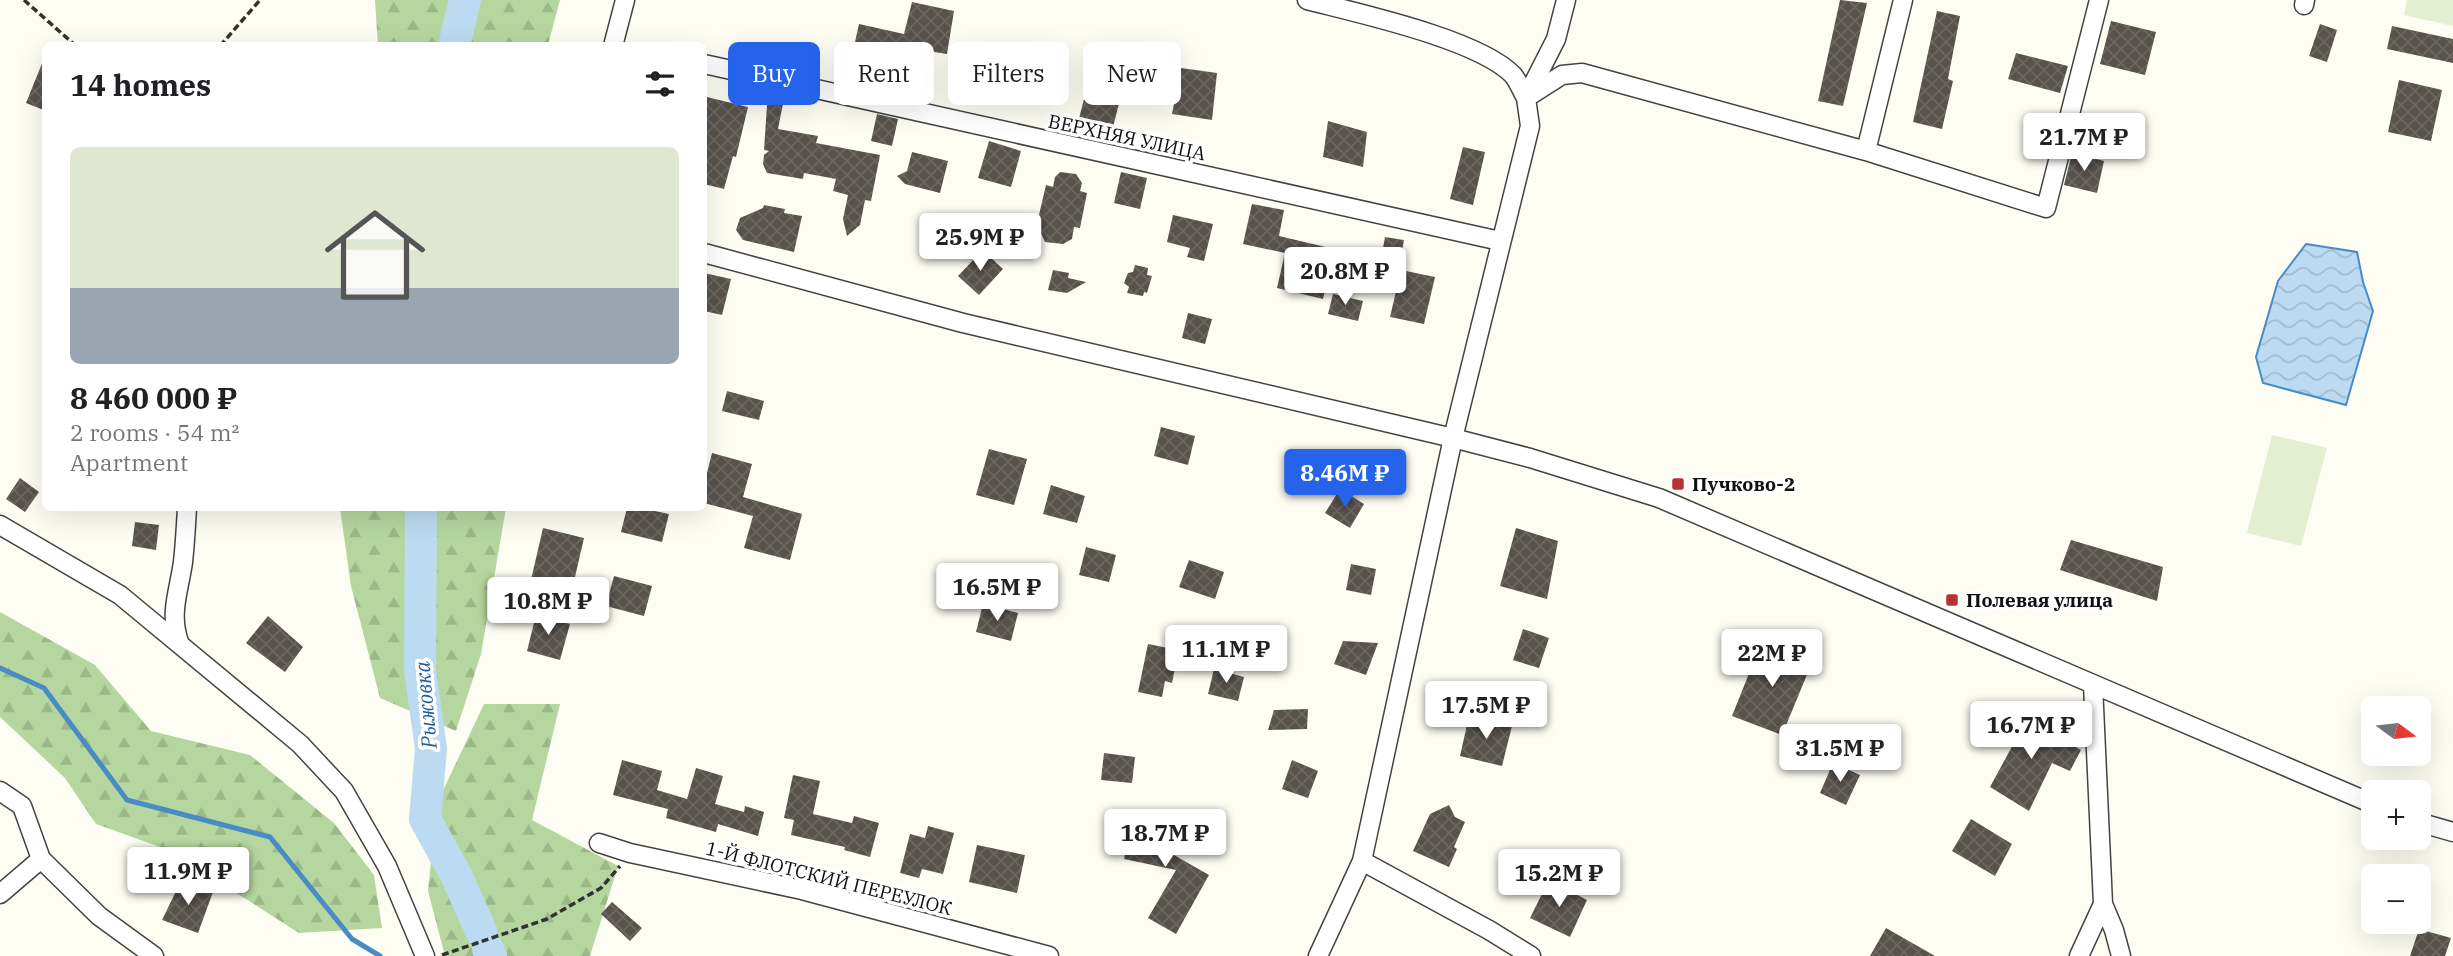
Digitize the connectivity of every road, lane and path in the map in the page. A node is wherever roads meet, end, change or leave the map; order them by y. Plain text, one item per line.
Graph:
1 (24, 0) edge
2 (260, 0) edge
3 (625, 0) edge
4 (1307, 0) edge
5 (1566, 0) edge
6 (1903, 0) edge
7 (2099, 0) edge
8 (71, 42) edge
9 (223, 42) edge
10 (614, 42) edge
11 (707, 65) edge
12 (1526, 98) junction
13 (1866, 151) junction
14 (1500, 241) junction
15 (707, 254) edge
16 (1452, 438) junction
17 (187, 511) edge
18 (0, 525) edge
19 (179, 642) junction
20 (2093, 685) junction
21 (0, 791) edge
22 (2361, 799) edge
23 (2431, 826) edge
24 (2453, 832) edge
25 (599, 843) dead end
26 (630, 853) junction
27 (41, 859) junction
28 (1362, 861) junction
29 (0, 894) edge
30 (2103, 904) junction
31 (154, 956) edge
32 (425, 956) edge
33 (438, 956) edge
34 (1049, 956) edge
35 (1318, 956) edge
36 (1531, 956) edge
37 (2079, 956) edge
38 (2122, 956) edge

1 - 8 path
2 - 9 path
3 - 10 street
4 - 12 street
5 - 12 street
6 - 13 street
7 - 13 street
11 - 14 street, ВЕРХНЯЯ УЛИЦА
12 - 13 street
12 - 14 street
14 - 16 street
15 - 16 street
16 - 20 street
16 - 28 street
17 - 19 street
18 - 19 street
19 - 32 street
20 - 22 street
20 - 30 street
21 - 27 street
23 - 24 street
25 - 26 street, 1-Й ФЛОТСКИЙ ПЕРЕУЛОК
26 - 33 path
26 - 34 street, 1-Й ФЛОТСКИЙ ПЕРЕУЛОК
27 - 29 street
27 - 31 street
28 - 35 street
28 - 36 street
30 - 37 street
30 - 38 street

